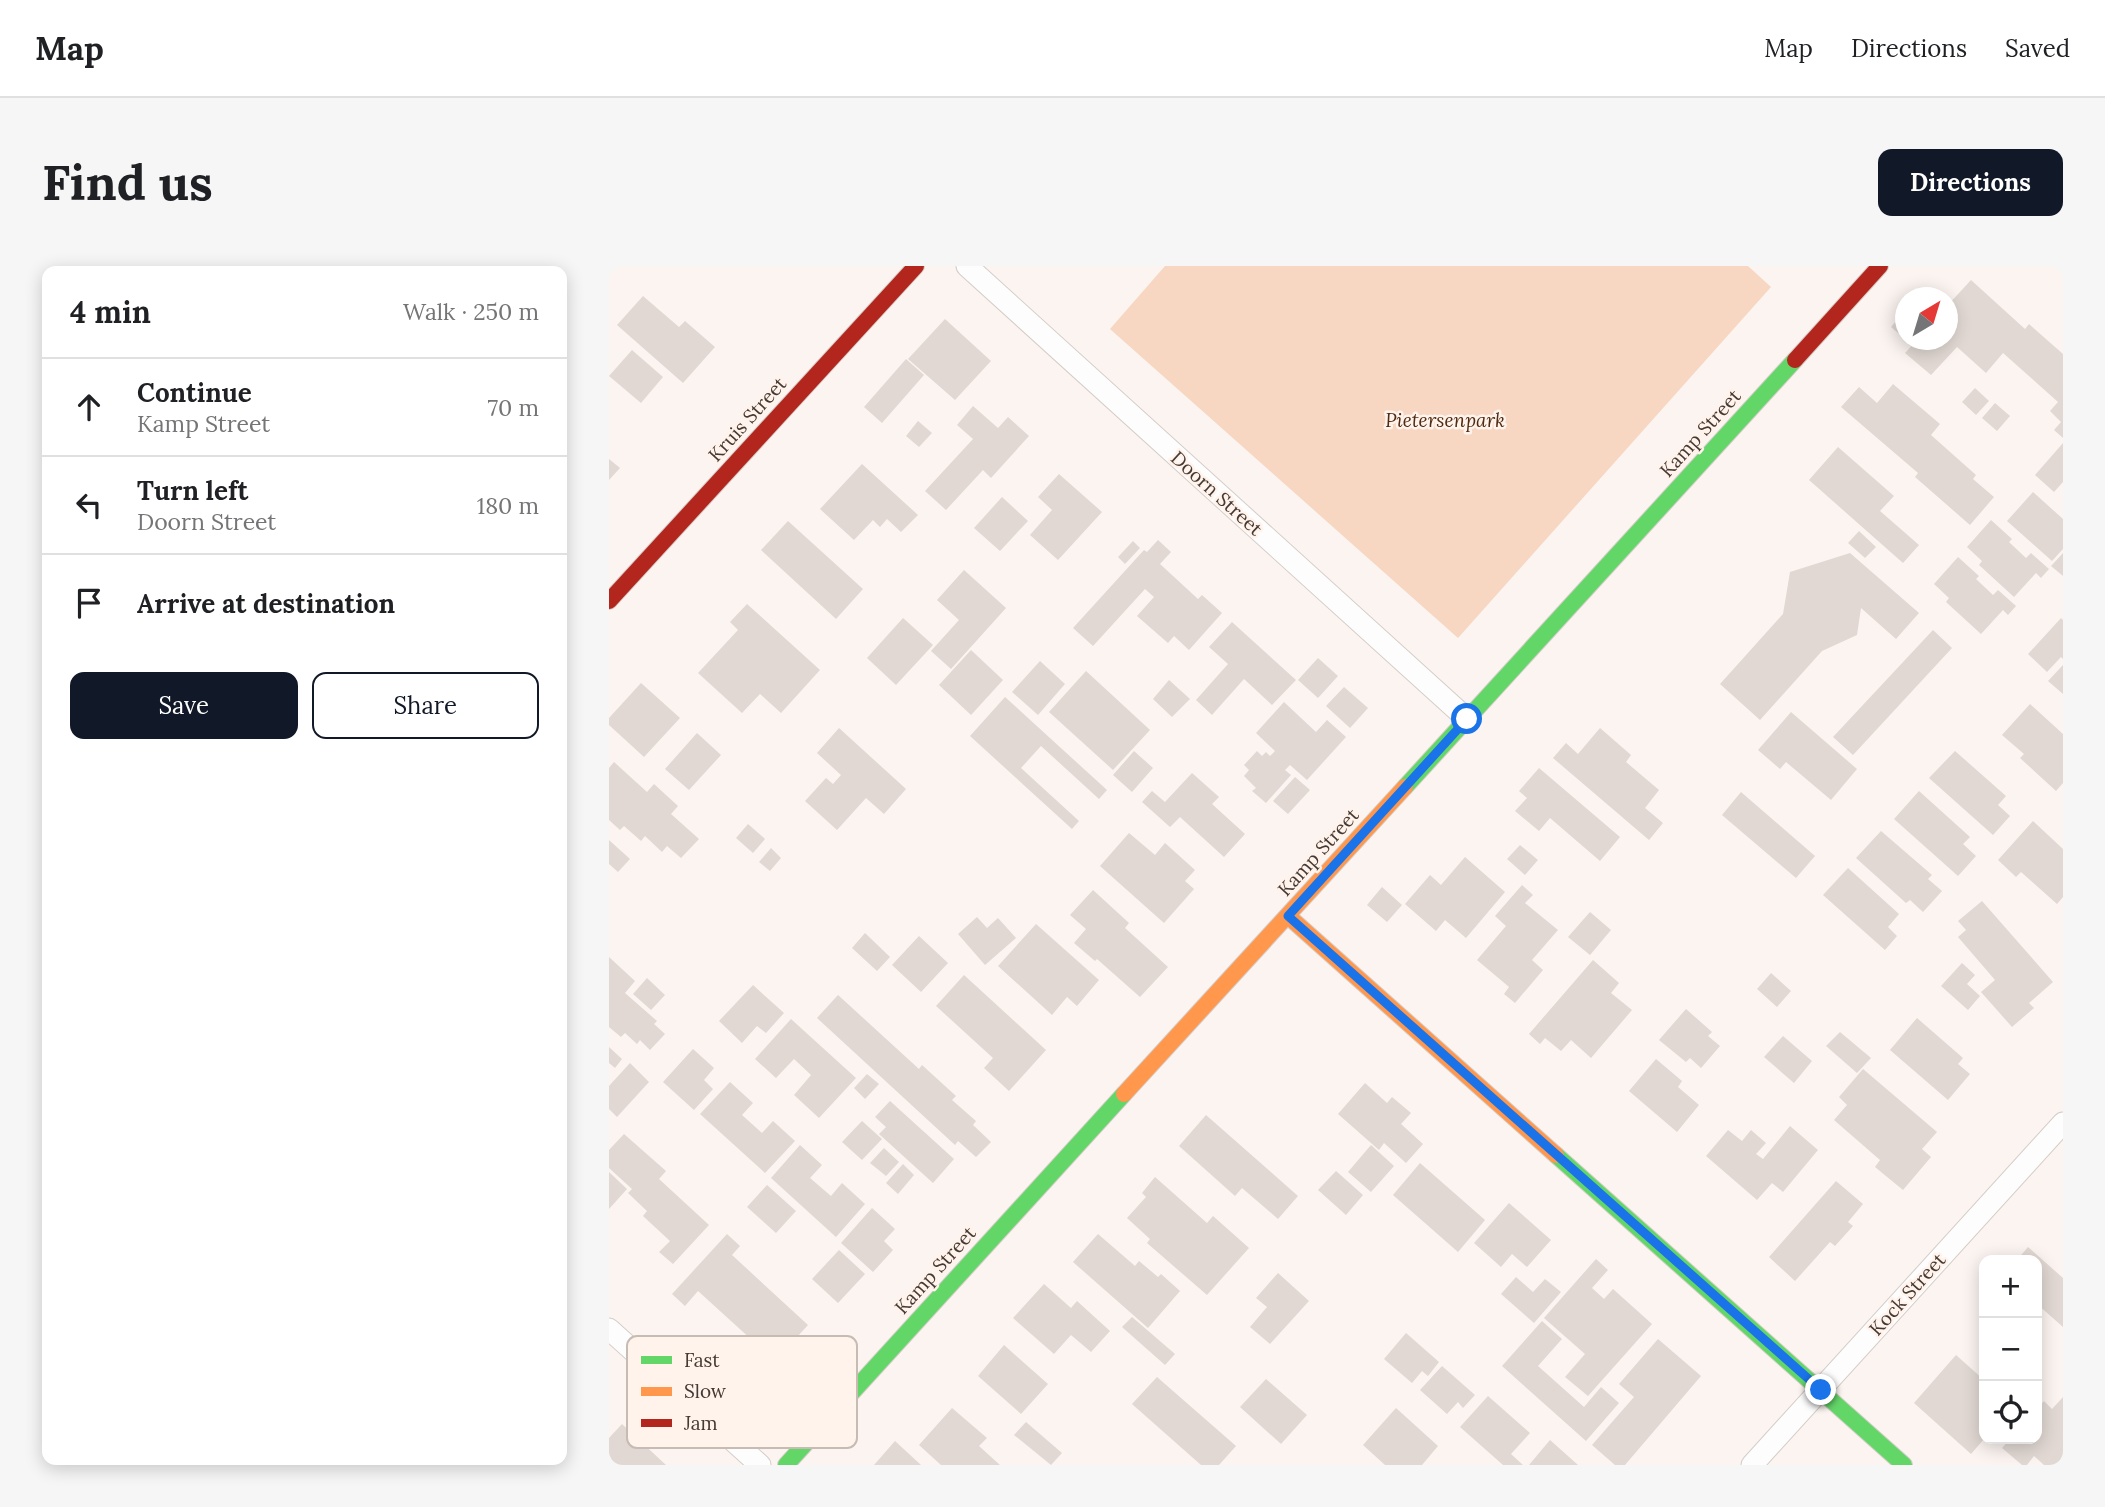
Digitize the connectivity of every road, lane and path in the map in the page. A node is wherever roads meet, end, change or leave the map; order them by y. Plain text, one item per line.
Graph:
1 (916, 266) edge
2 (967, 266) edge
3 (1880, 266) edge
4 (609, 601) edge
5 (1467, 719) junction
6 (1288, 916) junction
7 (2063, 1123) edge
8 (609, 1329) edge
9 (627, 1345) edge
10 (857, 1387) edge
11 (1821, 1390) junction
12 (740, 1448) edge
13 (802, 1448) edge
14 (759, 1465) edge
15 (786, 1465) edge
16 (1752, 1465) edge
17 (1905, 1465) edge

1 - 4 street, Kruis Street
2 - 5 street, Doorn Street
3 - 5 street, Kamp Street
5 - 6 street, Kamp Street
6 - 10 street, Kamp Street
6 - 11 street
7 - 11 street, Kock Street
8 - 9 street
11 - 16 street, Kock Street
11 - 17 street
12 - 14 street
13 - 15 street, Kamp Street

